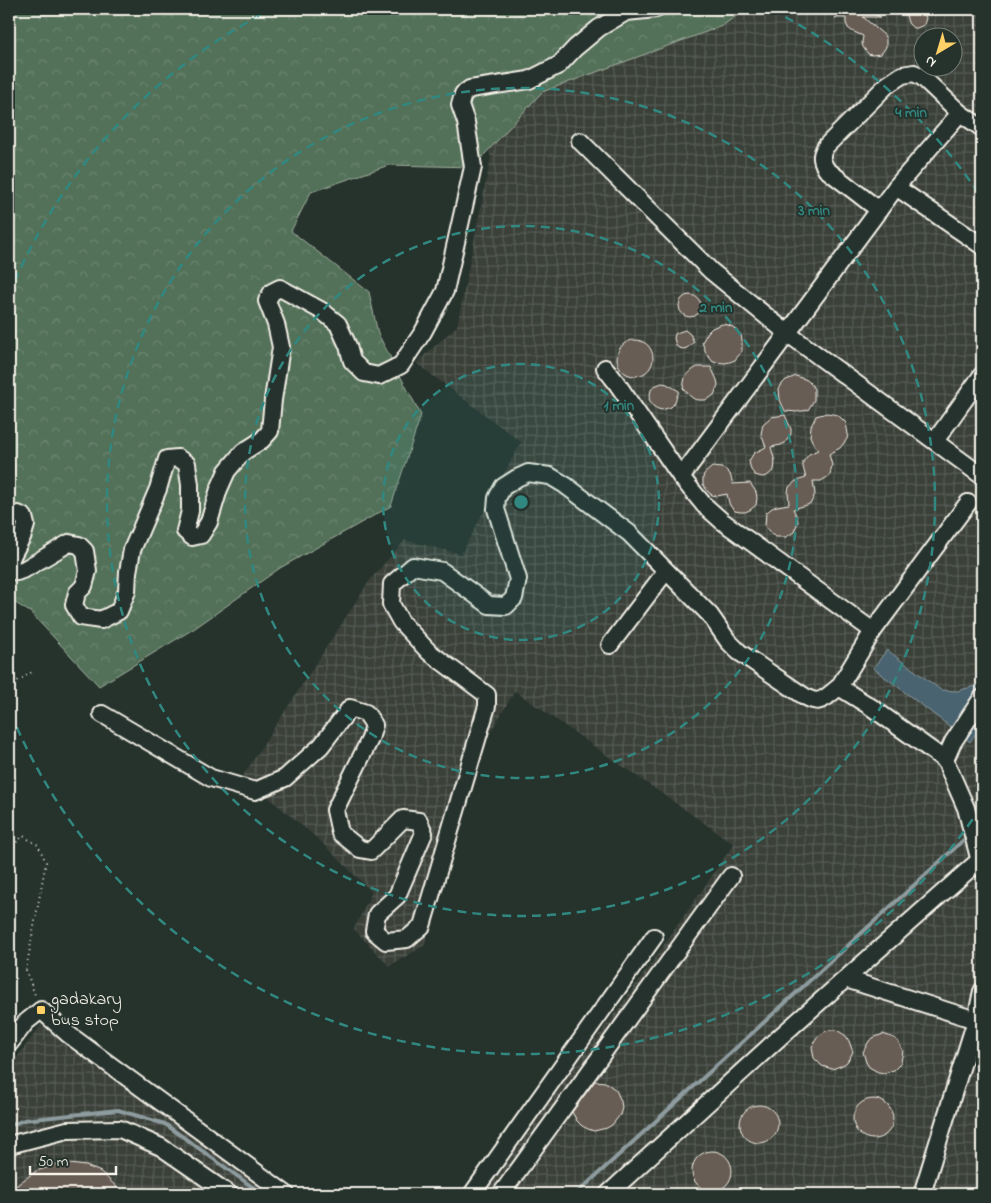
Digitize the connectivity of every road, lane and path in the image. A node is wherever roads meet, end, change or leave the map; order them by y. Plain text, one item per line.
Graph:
1 (656, 9) edge
2 (960, 113) junction
3 (982, 128) edge
4 (580, 141) dead end
5 (896, 187) junction
6 (879, 210) junction
7 (982, 246) edge
8 (787, 333) junction
9 (605, 368) dead end
10 (982, 375) edge
11 (935, 441) junction
12 (982, 476) edge
13 (681, 477) junction
14 (968, 503) dead end
15 (9, 517) edge
16 (666, 570) junction
17 (873, 631) junction
18 (610, 645) dead end
19 (32, 672) dead end
20 (9, 686) edge
21 (839, 687) junction
22 (982, 698) edge
23 (102, 714) dead end
24 (944, 760) junction
25 (9, 849) edge
26 (981, 863) edge
27 (731, 876) dead end
28 (654, 938) dead end
29 (846, 979) junction
30 (982, 991) edge
31 (41, 1010) junction
32 (979, 1021) edge
33 (9, 1044) edge
34 (9, 1145) edge
35 (229, 1194) edge
36 (286, 1194) edge
37 (472, 1194) edge
38 (501, 1194) edge
39 (608, 1194) edge
40 (922, 1194) edge

1 - 15 street
2 - 3 street
2 - 5 street
2 - 6 street
4 - 8 street
5 - 6 street
5 - 7 street
6 - 8 street
8 - 11 street
8 - 13 street
9 - 13 street
10 - 11 street
11 - 12 street
13 - 17 street
14 - 17 street
16 - 18 street
16 - 21 street
16 - 23 street
17 - 21 street
19 - 20 path
21 - 24 street
22 - 24 street
24 - 26 street
25 - 31 path
26 - 29 street
27 - 38 street
28 - 37 street
29 - 32 street
29 - 39 street
30 - 32 street
31 - 33 street
31 - 36 street
32 - 40 street
34 - 35 street

